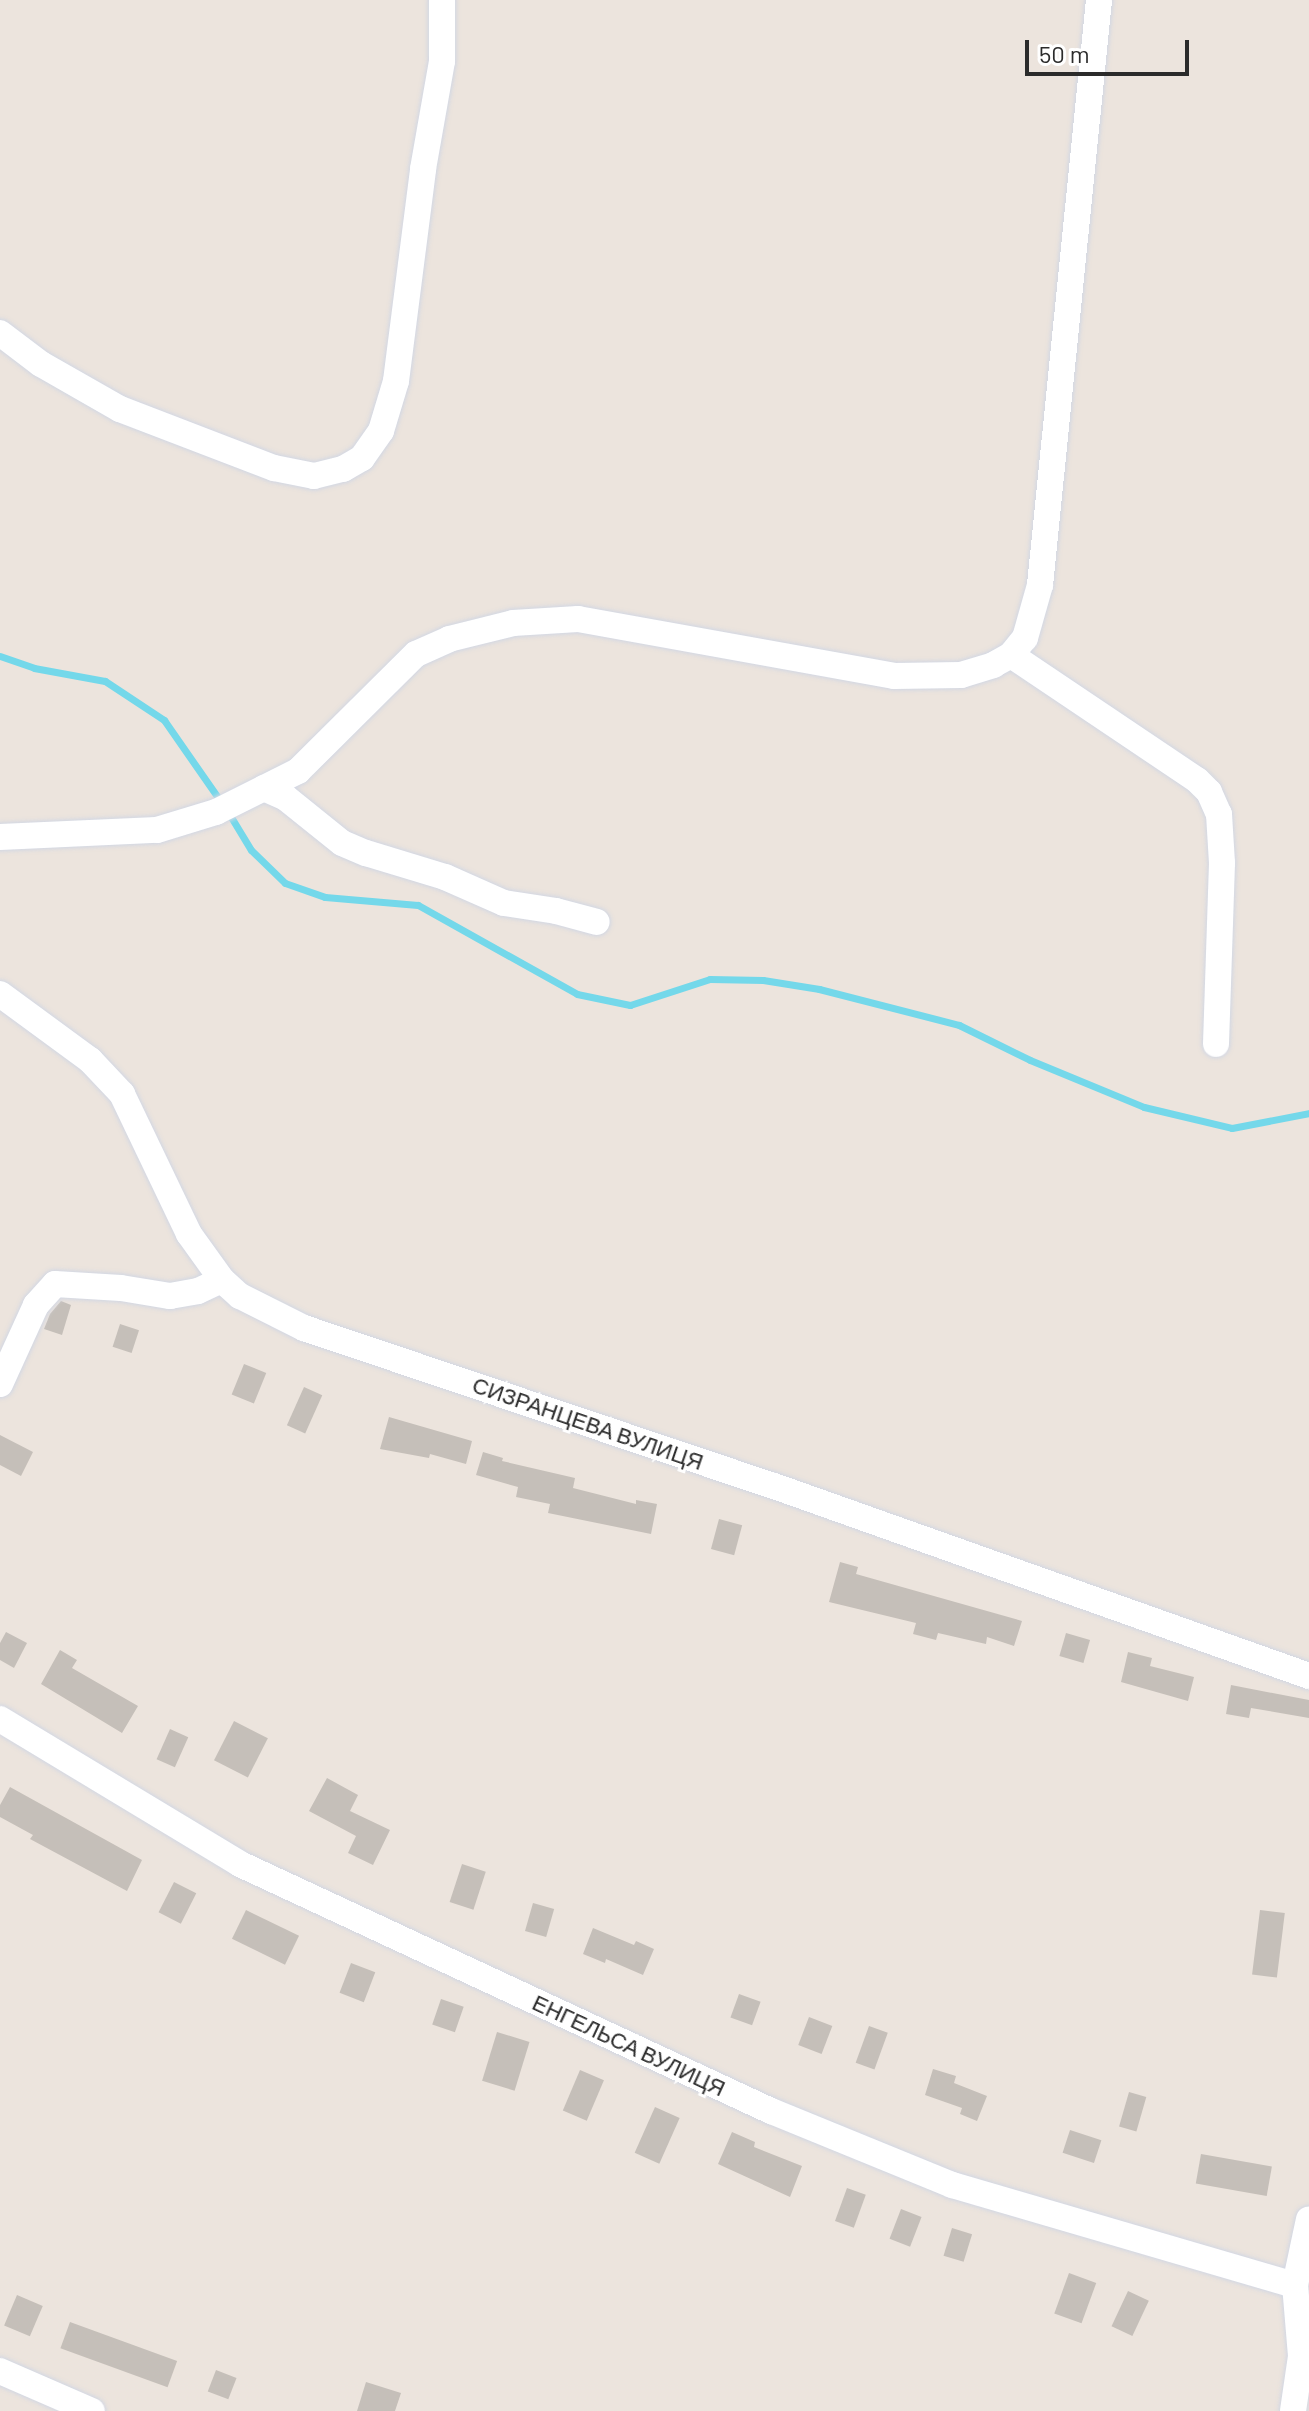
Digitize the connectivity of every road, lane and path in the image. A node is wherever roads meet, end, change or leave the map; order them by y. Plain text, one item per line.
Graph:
1 (442, 0) edge
2 (1099, 0) edge
3 (0, 333) edge
4 (1011, 655) junction
5 (264, 788) junction
6 (0, 837) edge
7 (597, 922) dead end
8 (0, 994) edge
9 (1216, 1044) dead end
10 (222, 1280) junction
11 (0, 1384) edge
12 (1309, 1676) edge
13 (0, 1719) edge
14 (1309, 2219) edge
15 (1295, 2285) junction
16 (0, 2371) edge
17 (92, 2411) edge
18 (1293, 2411) edge

1 - 3 street
2 - 4 street
4 - 5 street
4 - 9 street
5 - 6 street
5 - 7 street
8 - 10 street, СИЗРАНЦЕВА ВУЛИЦЯ
10 - 11 street
10 - 12 street, СИЗРАНЦЕВА ВУЛИЦЯ
13 - 15 street, ЕНГЕЛЬСА ВУЛИЦЯ
14 - 15 street
15 - 18 street
16 - 17 street

